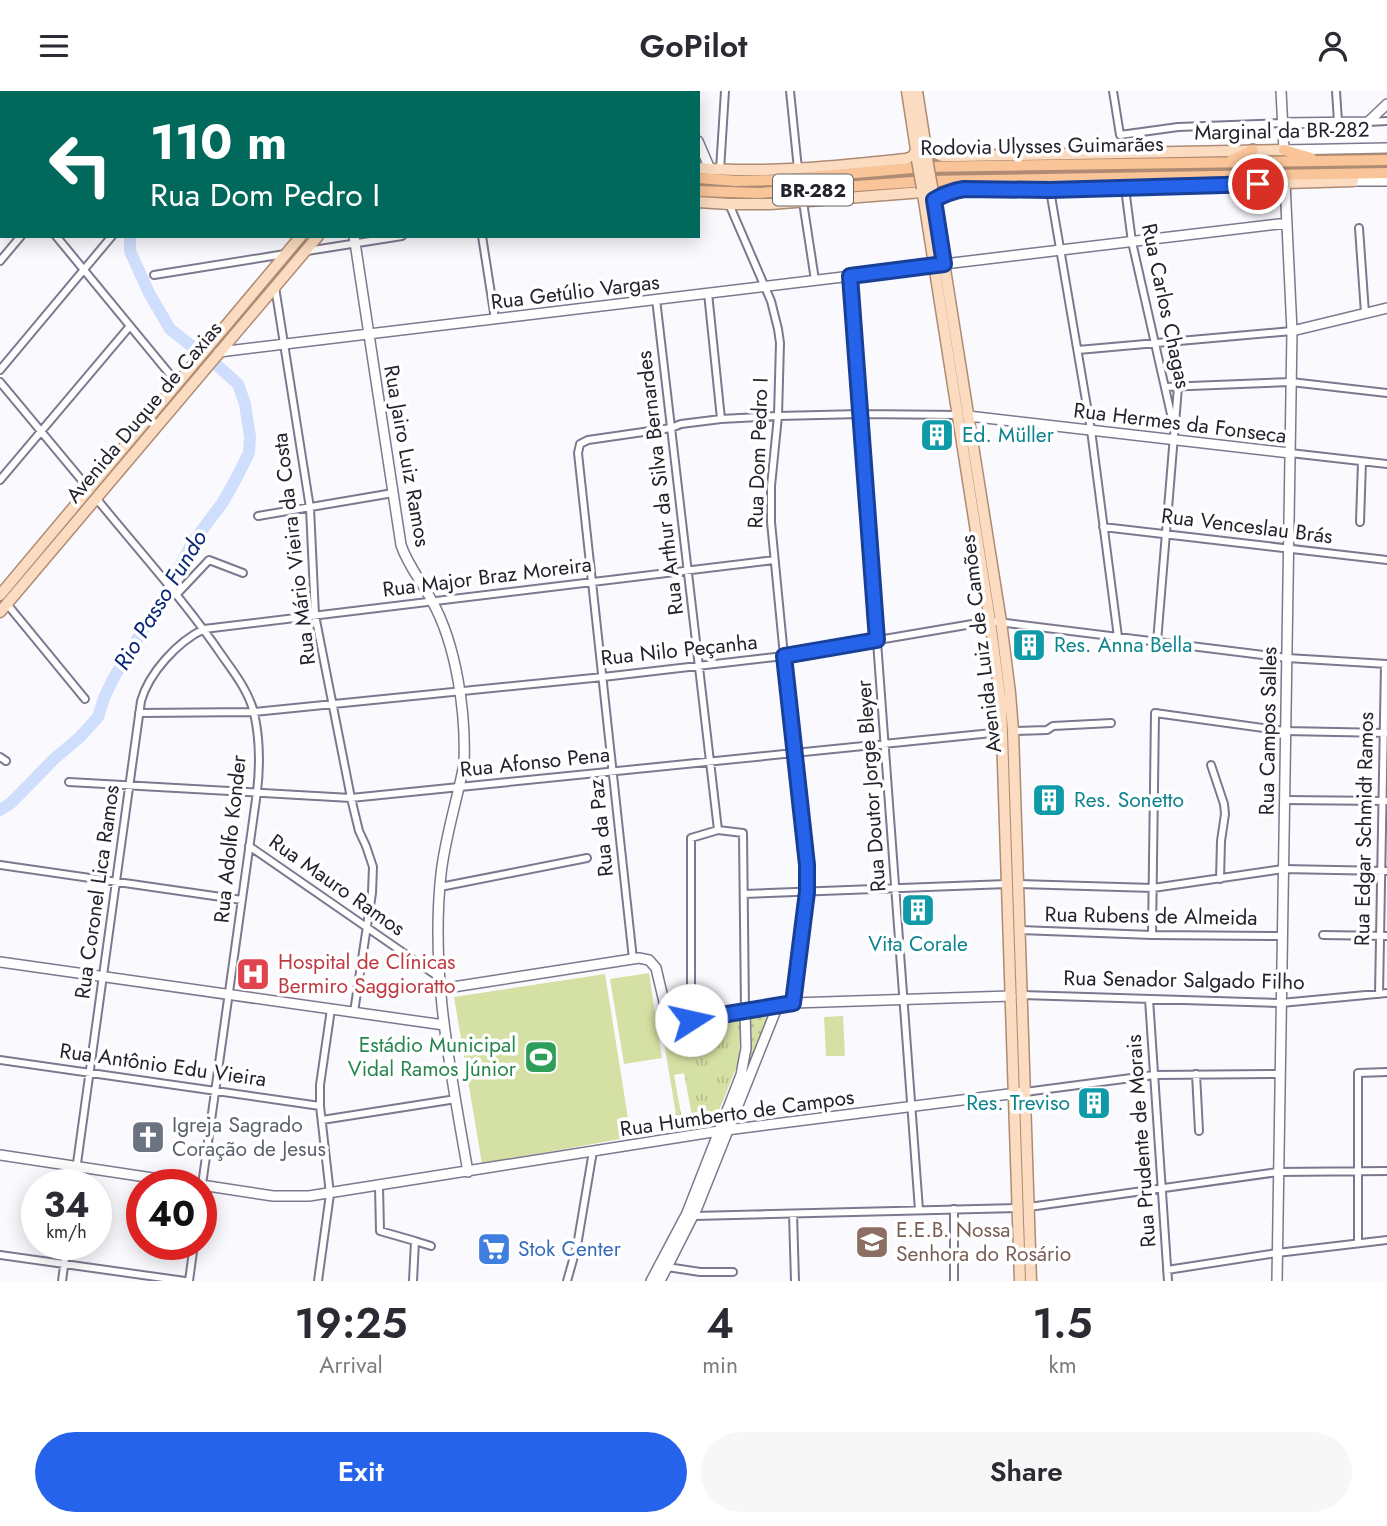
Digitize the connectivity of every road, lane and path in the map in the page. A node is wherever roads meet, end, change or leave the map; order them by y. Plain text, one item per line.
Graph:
1 (725, 91) edge
2 (790, 91) edge
3 (906, 91) edge
4 (916, 91) edge
5 (1114, 91) edge
6 (1281, 91) edge
7 (1336, 91) edge
8 (1387, 104) edge
9 (1387, 121) edge
10 (1338, 122) junction
11 (1368, 122) junction
12 (1283, 123) junction
13 (700, 144) edge
14 (1387, 148) edge
15 (1253, 150) junction
16 (1284, 150) junction
17 (922, 155) junction
18 (1387, 160) edge
19 (1320, 161) junction
20 (1228, 162) junction
21 (700, 168) edge
22 (715, 169) junction
23 (798, 169) junction
24 (1387, 173) edge
25 (1219, 176) junction
26 (700, 178) edge
27 (1353, 181) junction
28 (1387, 181) edge
29 (1285, 183) junction
30 (1258, 184) junction
31 (1125, 188) junction
32 (925, 189) junction
33 (1050, 190) junction
34 (700, 191) edge
35 (934, 200) junction
36 (700, 202) edge
37 (803, 202) junction
38 (729, 204) junction
39 (1287, 223) junction
40 (1359, 228) dead end
41 (19, 238) edge
42 (58, 238) edge
43 (110, 238) edge
44 (299, 238) edge
45 (316, 238) edge
46 (378, 238) edge
47 (482, 238) edge
48 (354, 240) edge
49 (1132, 242) junction
50 (1060, 250) junction
51 (305, 251) junction
52 (285, 254) junction
53 (0, 259) edge
54 (939, 265) junction
55 (84, 270) junction
56 (154, 275) dead end
57 (850, 276) junction
58 (815, 280) junction
59 (764, 286) junction
60 (275, 287) junction
61 (708, 293) junction
62 (656, 299) junction
63 (1387, 308) edge
64 (1365, 313) junction
65 (495, 319) junction
66 (130, 326) junction
67 (1292, 331) junction
68 (369, 334) junction
69 (1155, 343) junction
70 (284, 345) junction
71 (1078, 350) junction
72 (219, 352) junction
73 (0, 370) edge
74 (0, 382) edge
75 (1291, 382) junction
76 (177, 383) junction
77 (1165, 387) junction
78 (1178, 387) junction
79 (1387, 393) edge
80 (861, 414) junction
81 (778, 415) junction
82 (963, 416) junction
83 (721, 419) junction
84 (671, 428) junction
85 (1091, 431) junction
86 (41, 432) junction
87 (1174, 436) junction
88 (580, 444) joint
89 (1290, 453) junction
90 (1362, 462) junction
91 (1387, 464) edge
92 (0, 480) edge
93 (89, 489) junction
94 (393, 493) junction
95 (96, 498) junction
96 (310, 507) junction
97 (258, 516) dead end
98 (1360, 522) dead end
99 (1104, 527) junction
100 (1166, 534) junction
101 (1288, 549) junction
102 (774, 560) junction
103 (1387, 560) edge
104 (688, 570) junction
105 (243, 573) dead end
106 (592, 582) junction
107 (171, 589) junction
108 (0, 595) edge
109 (432, 601) junction
110 (3, 608) edge
111 (314, 615) junction
112 (996, 621) junction
113 (204, 629) junction
114 (1118, 637) junction
115 (877, 640) junction
116 (1157, 642) junction
117 (784, 656) junction
118 (1287, 658) junction
119 (1386, 664) edge
120 (699, 666) junction
121 (603, 677) junction
122 (459, 691) junction
123 (85, 699) dead end
124 (331, 704) junction
125 (254, 712) junction
126 (139, 713) junction
127 (1111, 723) dead end
128 (1285, 731) junction
129 (1008, 732) junction
130 (1385, 733) edge
131 (885, 744) junction
132 (796, 753) junction
133 (710, 762) junction
134 (1211, 765) dead end
135 (613, 772) junction
136 (69, 782) dead end
137 (129, 785) junction
138 (460, 787) junction
139 (257, 793) junction
140 (351, 798) junction
141 (1284, 800) junction
142 (1385, 801) edge
143 (718, 830) junction
144 (249, 846) junction
145 (587, 858) dead end
146 (0, 865) edge
147 (1283, 869) junction
148 (1384, 871) edge
149 (1220, 879) junction
150 (116, 882) junction
151 (1007, 884) junction
152 (1019, 884) junction
153 (440, 887) junction
154 (896, 888) junction
155 (1153, 888) junction
156 (807, 892) junction
157 (744, 894) junction
158 (242, 900) junction
159 (367, 927) junction
160 (1020, 930) junction
161 (1152, 935) junction
162 (1282, 936) junction
163 (1323, 936) dead end
164 (1383, 936) edge
165 (633, 959) junction
166 (0, 962) edge
167 (103, 977) junction
168 (440, 978) junction
169 (440, 989) junction
170 (1387, 993) edge
171 (1379, 994) junction
172 (229, 995) junction
173 (1022, 995) junction
174 (1011, 996) junction
175 (904, 999) junction
176 (1149, 999) junction
177 (793, 1003) junction
178 (1281, 1003) junction
179 (778, 1005) junction
180 (331, 1009) junction
181 (745, 1010) junction
182 (354, 1012) junction
183 (691, 1020) junction
184 (444, 1025) junction
185 (0, 1059) edge
186 (89, 1072) junction
187 (1387, 1072) edge
188 (1280, 1074) junction
189 (1154, 1075) junction
190 (1196, 1075) junction
191 (215, 1091) junction
192 (1025, 1092) junction
193 (1014, 1093) junction
194 (456, 1099) junction
195 (320, 1106) junction
196 (912, 1106) junction
197 (322, 1120) junction
198 (724, 1131) junction
199 (1199, 1131) dead end
200 (593, 1151) junction
201 (0, 1155) edge
202 (76, 1167) junction
203 (204, 1169) edge
204 (468, 1171) junction
205 (1358, 1171) junction
206 (1387, 1171) edge
207 (1278, 1172) junction
208 (126, 1175) edge
209 (379, 1186) junction
210 (217, 1189) edge
211 (1162, 1189) junction
212 (330, 1194) junction
213 (1029, 1207) junction
214 (1018, 1208) junction
215 (954, 1209) junction
216 (919, 1210) junction
217 (793, 1214) junction
218 (694, 1216) junction
219 (1387, 1240) edge
220 (415, 1241) junction
221 (1358, 1243) junction
222 (431, 1246) dead end
223 (1277, 1253) junction
224 (0, 1255) edge
225 (65, 1260) edge
226 (191, 1260) edge
227 (65, 1264) junction
228 (667, 1267) junction
229 (1167, 1270) junction
230 (700, 1272) junction
231 (733, 1272) dead end
232 (62, 1281) edge
233 (187, 1281) edge
234 (318, 1281) edge
235 (413, 1281) edge
236 (567, 1281) edge
237 (651, 1281) edge
238 (660, 1281) edge
239 (701, 1281) edge
240 (795, 1281) edge
241 (954, 1281) edge
242 (1020, 1281) edge
243 (1031, 1281) edge
244 (1168, 1281) edge
245 (1277, 1281) edge

1 - 22 street
2 - 23 street
3 - 17 main road, Avenida Luiz de Camões
4 - 17 main road, Avenida Luiz de Camões
5 - 12 street
6 - 12 street
7 - 10 street
8 - 11 street
9 - 11 street
10 - 11 street
10 - 12 street
12 - 16 street
13 - 22 street
14 - 16 street, Marginal da BR-282
15 - 16 main road, Marginal da BR-282
15 - 17 main road, Marginal da BR-282
15 - 20 highway
16 - 19 highway
17 - 23 main road, Marginal da BR-282
17 - 32 main road, Avenida Luiz de Camões, bridge
18 - 19 highway, Rodovia Ulysses Guimarães / BR-282
19 - 20 highway, Rodovia Ulysses Guimarães / BR-282
20 - 26 highway, Rodovia Ulysses Guimarães / BR-282
21 - 22 main road, Marginal da BR-282
22 - 23 main road, Marginal da BR-282
24 - 25 highway, Rodovia Ulysses Guimarães / BR-282
24 - 27 highway
25 - 30 highway
25 - 34 highway, Rodovia Ulysses Guimarães / BR-282
27 - 28 street
27 - 29 main road
29 - 30 main road
29 - 39 street, Rua Campos Salles
30 - 31 main road
31 - 33 main road
31 - 49 street, Rua Carlos Chagas
32 - 35 main road, Avenida Luiz de Camões
32 - 37 main road
32 - 54 main road, Avenida Luiz de Camões
33 - 35 main road
33 - 50 street
35 - 54 main road, Avenida Luiz de Camões
36 - 38 main road
37 - 38 main road
37 - 58 street
38 - 59 street, Rua Dom Pedro I
39 - 49 street, Rua Getúlio Vargas
39 - 67 street, Rua Campos Salles
40 - 64 street
41 - 53 street
42 - 55 street
43 - 55 street
44 - 52 main road, Avenida Duque de Caxias
45 - 51 main road, Avenida Duque de Caxias
46 - 48 street
47 - 65 street
48 - 51 street
48 - 68 street, Rua Jairo Luiz Ramos
49 - 50 street, Rua Getúlio Vargas
49 - 69 street, Rua Carlos Chagas
50 - 54 street, Rua Getúlio Vargas
50 - 71 street
51 - 60 main road, Avenida Duque de Caxias
52 - 56 street
52 - 76 main road, Avenida Duque de Caxias
54 - 57 street, Rua Getúlio Vargas
54 - 82 main road, Avenida Luiz de Camões
55 - 66 street
55 - 73 street
57 - 58 street, Rua Getúlio Vargas
57 - 80 street, Rua Doutor Jorge Bleyer
58 - 59 street, Rua Getúlio Vargas
59 - 61 street, Rua Getúlio Vargas
59 - 81 street, Rua Dom Pedro I
60 - 70 street, Rua Mário Vieira da Costa
60 - 72 main road, Avenida Duque de Caxias
61 - 62 street, Rua Getúlio Vargas
61 - 83 street
62 - 65 street, Rua Getúlio Vargas
62 - 84 street, Rua Arthur da Silva Bernardes
63 - 64 street
64 - 67 street
65 - 68 street, Rua Getúlio Vargas
66 - 76 street
66 - 86 street
67 - 69 street
67 - 75 street, Rua Campos Salles
68 - 70 street, Rua Getúlio Vargas
68 - 94 street, Rua Jairo Luiz Ramos
69 - 71 street
69 - 77 street, Rua Carlos Chagas
70 - 72 street, Rua Getúlio Vargas
70 - 96 street, Rua Mário Vieira da Costa
71 - 85 street
72 - 95 main road, Avenida Duque de Caxias
74 - 86 street
75 - 78 street
75 - 79 street
75 - 89 street, Rua Campos Salles
76 - 93 main road, Avenida Duque de Caxias
77 - 78 street
77 - 87 street, Rua Carlos Chagas
78 - 87 street
80 - 81 street, Rua Hermes da Fonseca
80 - 82 street, Rua Hermes da Fonseca
80 - 115 street, Rua Doutor Jorge Bleyer
81 - 83 street, Rua Hermes da Fonseca
81 - 102 street, Rua Dom Pedro I
82 - 85 street, Rua Hermes da Fonseca
82 - 112 main road, Avenida Luiz de Camões
83 - 84 street, Rua Hermes da Fonseca
84 - 88 street, Rua Hermes da Fonseca
84 - 104 street, Rua Arthur da Silva Bernardes
85 - 87 street, Rua Hermes da Fonseca
85 - 99 street
86 - 92 street
86 - 93 street
87 - 89 street, Rua Hermes da Fonseca
87 - 100 street
88 - 106 street, Rua da Paz
89 - 90 street, Rua Hermes da Fonseca
89 - 101 street, Rua Campos Salles
90 - 91 street, Rua Hermes da Fonseca
90 - 98 street
93 - 108 main road, Avenida Duque de Caxias
94 - 96 street
94 - 109 street, Rua Jairo Luiz Ramos
95 - 107 street, Rua Adolfo Konder
95 - 110 main road, Avenida Duque de Caxias
96 - 97 street
96 - 111 street, Rua Mário Vieira da Costa
99 - 100 street, Rua Venceslau Brás
99 - 114 street
100 - 101 street, Rua Venceslau Brás
100 - 116 street
101 - 103 street, Rua Venceslau Brás
101 - 118 street, Rua Campos Salles
102 - 104 street, Rua Major Braz Moreira
102 - 117 street, Rua Dom Pedro I
104 - 106 street, Rua Major Braz Moreira
104 - 120 street, Rua Arthur da Silva Bernardes
105 - 107 street
106 - 109 street, Rua Major Braz Moreira
106 - 121 street, Rua da Paz
107 - 113 street, Rua Adolfo Konder
109 - 111 street, Rua Major Braz Moreira
109 - 122 street, Rua Jairo Luiz Ramos
110 - 123 street
111 - 113 street, Rua Major Braz Moreira
111 - 124 street, Rua Mário Vieira da Costa
112 - 114 street, Rua Nilo Peçanha
112 - 115 street, Rua Nilo Peçanha
112 - 129 main road, Avenida Luiz de Camões
113 - 125 street, Rua Adolfo Konder
113 - 126 street, Rua Coronel Lica Ramos
114 - 116 street, Rua Nilo Peçanha
115 - 117 street, Rua Nilo Peçanha
115 - 131 street, Rua Doutor Jorge Bleyer
116 - 118 street, Rua Nilo Peçanha
117 - 120 street, Rua Nilo Peçanha
117 - 132 street, Rua Dom Pedro I
118 - 119 street, Rua Nilo Peçanha
118 - 128 street, Rua Campos Salles
119 - 130 street, Rua Edgar Schmidt Ramos
120 - 121 street, Rua Nilo Peçanha
120 - 133 street, Rua Arthur da Silva Bernardes
121 - 122 street, Rua Nilo Peçanha
121 - 135 street, Rua da Paz
122 - 124 street, Rua Nilo Peçanha
122 - 138 street, Rua Jairo Luiz Ramos
124 - 125 street, Rua Nilo Peçanha
124 - 140 street, Rua Mário Vieira da Costa
125 - 126 street, Rua Nilo Peçanha
125 - 139 street, Rua Adolfo Konder
126 - 137 street, Rua Coronel Lica Ramos
127 - 129 street, Rua Afonso Pena
128 - 130 street
128 - 141 street, Rua Campos Salles
128 - 155 street
129 - 131 street, Rua Afonso Pena
129 - 151 main road, Avenida Luiz de Camões
129 - 152 main road, Avenida Luiz de Camões
130 - 142 street, Rua Edgar Schmidt Ramos
131 - 132 street, Rua Afonso Pena
131 - 154 street, Rua Doutor Jorge Bleyer
132 - 133 street, Rua Afonso Pena
132 - 156 street, Rua Dom Pedro I
133 - 135 street, Rua Afonso Pena
133 - 143 street, Rua Arthur da Silva Bernardes
134 - 149 street
135 - 138 street, Rua Afonso Pena
135 - 165 street, Rua da Paz
136 - 137 street, Rua Afonso Pena
137 - 139 street, Rua Afonso Pena
137 - 150 street, Rua Coronel Lica Ramos
138 - 140 street, Rua Afonso Pena
138 - 153 street, Rua Jairo Luiz Ramos
139 - 140 street, Rua Afonso Pena
139 - 144 street, Rua Adolfo Konder
140 - 159 street, Rua Mário Vieira da Costa
141 - 142 street
141 - 147 street, Rua Campos Salles
142 - 148 street, Rua Edgar Schmidt Ramos
143 - 157 street
143 - 183 street
144 - 158 street, Rua Adolfo Konder
144 - 159 street, Rua Mauro Ramos
145 - 153 street
146 - 150 street
147 - 148 street
147 - 149 street
147 - 162 street, Rua Campos Salles
148 - 164 street, Rua Edgar Schmidt Ramos
149 - 155 street
150 - 158 street
150 - 167 street, Rua Coronel Lica Ramos
151 - 154 street
151 - 174 main road, Avenida Luiz de Camões
152 - 155 street
152 - 160 main road, Avenida Luiz de Camões
153 - 168 street, Rua Jairo Luiz Ramos
154 - 156 street
154 - 175 street, Rua Doutor Jorge Bleyer
155 - 161 street
156 - 157 street
156 - 177 street, Rua Dom Pedro I
157 - 181 street
158 - 172 street, Rua Adolfo Konder
159 - 168 street, Rua Mauro Ramos
159 - 182 street, Rua Mário Vieira da Costa
160 - 161 street, Rua Rubens de Almeida
160 - 173 main road, Avenida Luiz de Camões
161 - 162 street, Rua Rubens de Almeida
162 - 178 street, Rua Campos Salles
163 - 164 street
164 - 171 street, Rua Edgar Schmidt Ramos
165 - 169 street
165 - 183 street
166 - 167 street
167 - 172 street
167 - 186 street, Rua Coronel Lica Ramos
168 - 169 street, Rua Jairo Luiz Ramos
169 - 184 street, Rua Jairo Luiz Ramos
170 - 171 street, Rua Senador Salgado Filho
171 - 178 street, Rua Senador Salgado Filho
172 - 180 street
172 - 191 street, Rua Adolfo Konder
173 - 176 street, Rua Senador Salgado Filho
173 - 192 main road, Avenida Luiz de Camões
174 - 175 street
174 - 193 main road, Avenida Luiz de Camões
175 - 177 street
175 - 196 street, Rua Doutor Jorge Bleyer
176 - 178 street, Rua Senador Salgado Filho
176 - 189 street, Rua Prudente de Morais
177 - 179 street
178 - 188 street, Rua Campos Salles
179 - 181 street
179 - 198 street
180 - 182 street
180 - 195 street
181 - 183 street
181 - 198 street
182 - 184 street
184 - 194 street, Rua Jairo Luiz Ramos
185 - 186 street, Rua Antônio Edu Vieira
186 - 191 street, Rua Antônio Edu Vieira
186 - 202 street, Rua Coronel Lica Ramos
187 - 205 street
188 - 190 street, Rua Humberto de Campos
188 - 207 street, Rua Campos Salles
189 - 190 street, Rua Humberto de Campos
189 - 192 street, Rua Humberto de Campos
189 - 211 street, Rua Prudente de Morais
190 - 199 street
191 - 195 street, Rua Antônio Edu Vieira
191 - 203 street, Rua Adolfo Konder
192 - 193 street, Rua Humberto de Campos
192 - 213 main road, Avenida Luiz de Camões
193 - 196 street, Rua Humberto de Campos
193 - 214 main road, Avenida Luiz de Camões
194 - 197 street
194 - 204 street, Rua Jairo Luiz Ramos
195 - 197 street
196 - 198 street, Rua Humberto de Campos
196 - 216 street, Rua Doutor Jorge Bleyer
197 - 212 street
198 - 200 street, Rua Humberto de Campos
198 - 218 street
198 - 237 street
200 - 204 street, Rua Humberto de Campos
200 - 236 street
201 - 202 street, Rua Humberto de Campos
202 - 208 street, Rua Humberto de Campos
204 - 209 street, Rua Humberto de Campos
205 - 206 street
205 - 207 street
205 - 221 street
207 - 211 street
207 - 223 street, Rua Campos Salles
209 - 212 street, Rua Humberto de Campos
209 - 220 street
210 - 212 street, Rua Humberto de Campos
211 - 213 street
211 - 229 street, Rua Prudente de Morais
212 - 234 street
213 - 243 main road, Avenida Luiz de Camões
214 - 215 street
214 - 242 main road, Avenida Luiz de Camões
215 - 216 street
215 - 241 street
216 - 217 street
217 - 218 street
217 - 240 street
218 - 228 street
219 - 221 street
220 - 222 street
220 - 235 street
221 - 223 street
223 - 229 street
223 - 245 street, Rua Campos Salles
224 - 227 street
225 - 227 street
226 - 233 street
227 - 232 street
227 - 233 street
228 - 230 street
228 - 238 street
229 - 244 street, Rua Prudente de Morais
230 - 231 street
230 - 239 street

